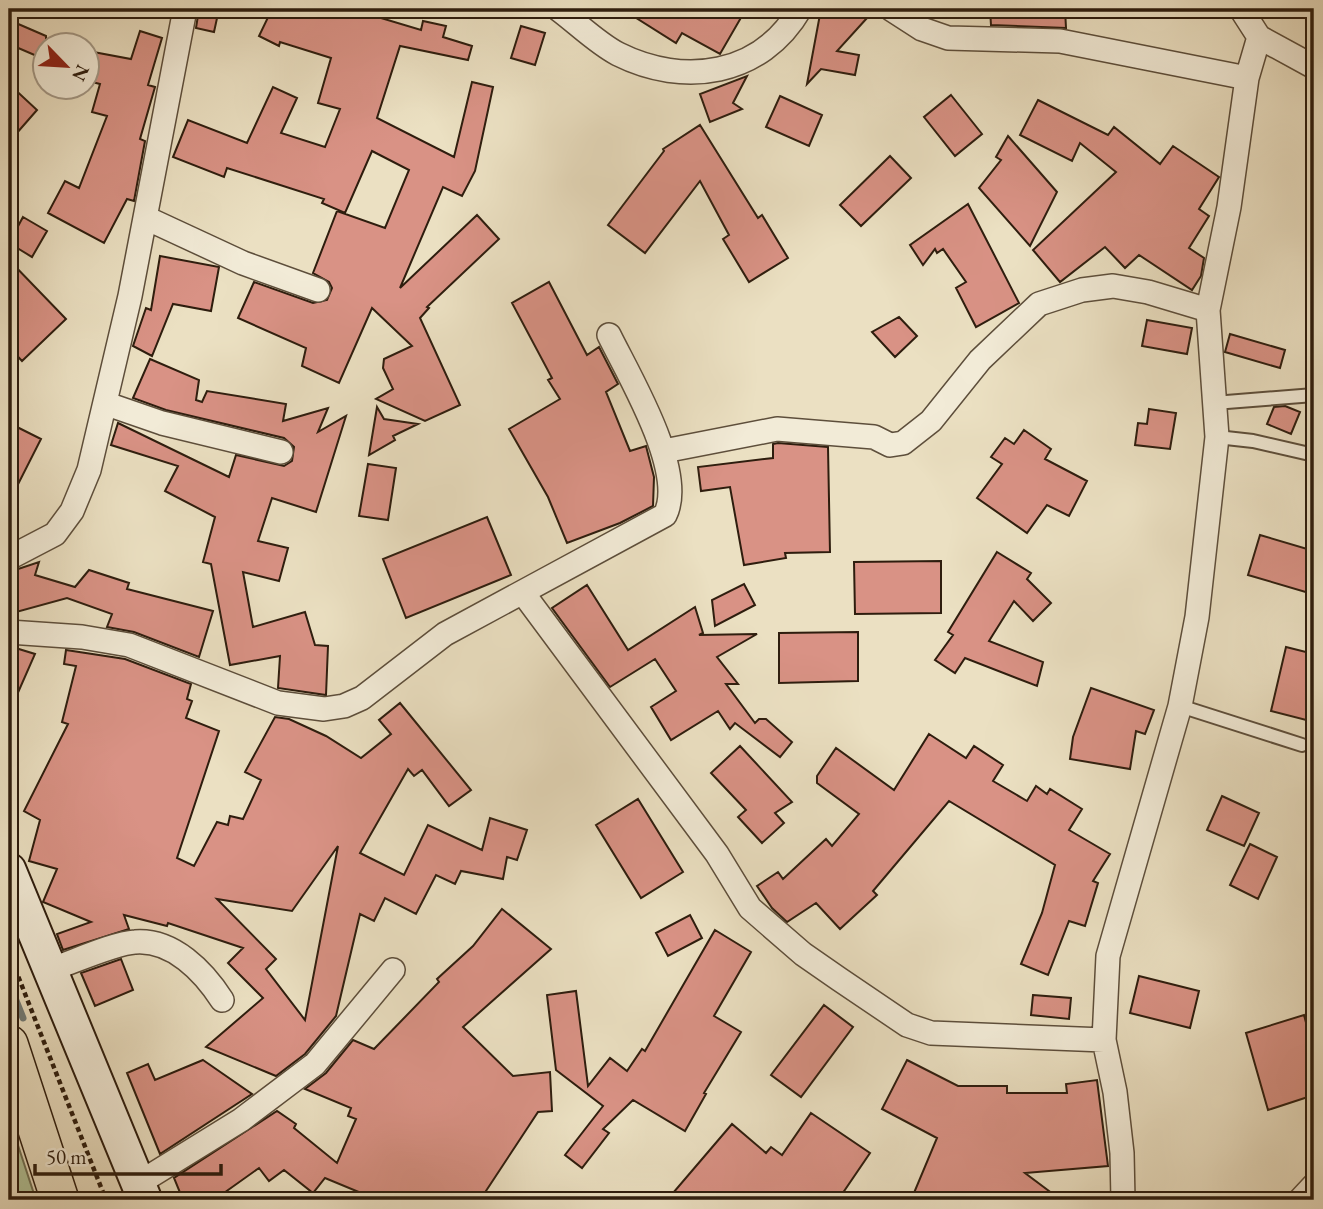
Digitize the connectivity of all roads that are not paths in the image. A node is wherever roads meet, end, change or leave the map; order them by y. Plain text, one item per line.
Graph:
1 (185, 9) edge
2 (558, 9) edge
3 (800, 9) edge
4 (891, 9) edge
5 (1241, 9) edge
6 (1259, 37) junction
7 (1314, 67) edge
8 (1247, 78) junction
9 (146, 218) junction
10 (317, 290) dead end
11 (1208, 310) junction
12 (609, 335) dead end
13 (1314, 395) edge
14 (1214, 403) junction
15 (107, 404) junction
16 (1217, 437) junction
17 (664, 451) junction
18 (281, 452) dead end
19 (1314, 455) edge
20 (9, 558) edge
21 (523, 593) junction
22 (9, 632) edge
23 (1180, 706) junction
24 (1302, 746) dead end
25 (9, 870) edge
26 (52, 970) junction
27 (393, 970) dead end
28 (222, 1000) dead end
29 (1104, 1040) junction
30 (9, 1044) edge
31 (1314, 1185) edge
32 (142, 1192) edge
33 (60, 1200) edge
34 (1123, 1200) edge
35 (1300, 1200) edge

1 - 9 street
2 - 3 street
4 - 8 street
5 - 6 street
6 - 7 street
6 - 8 street
8 - 11 street
9 - 10 street
9 - 15 street
11 - 14 street
11 - 17 street
12 - 17 street
13 - 14 lane
14 - 16 street
15 - 18 street
15 - 20 street
16 - 19 lane
16 - 23 street
17 - 21 street
21 - 22 street
21 - 29 street
23 - 24 lane
23 - 29 street
25 - 26 street
26 - 28 street
26 - 32 street
27 - 32 street
29 - 34 street
30 - 33 main road
31 - 35 street

